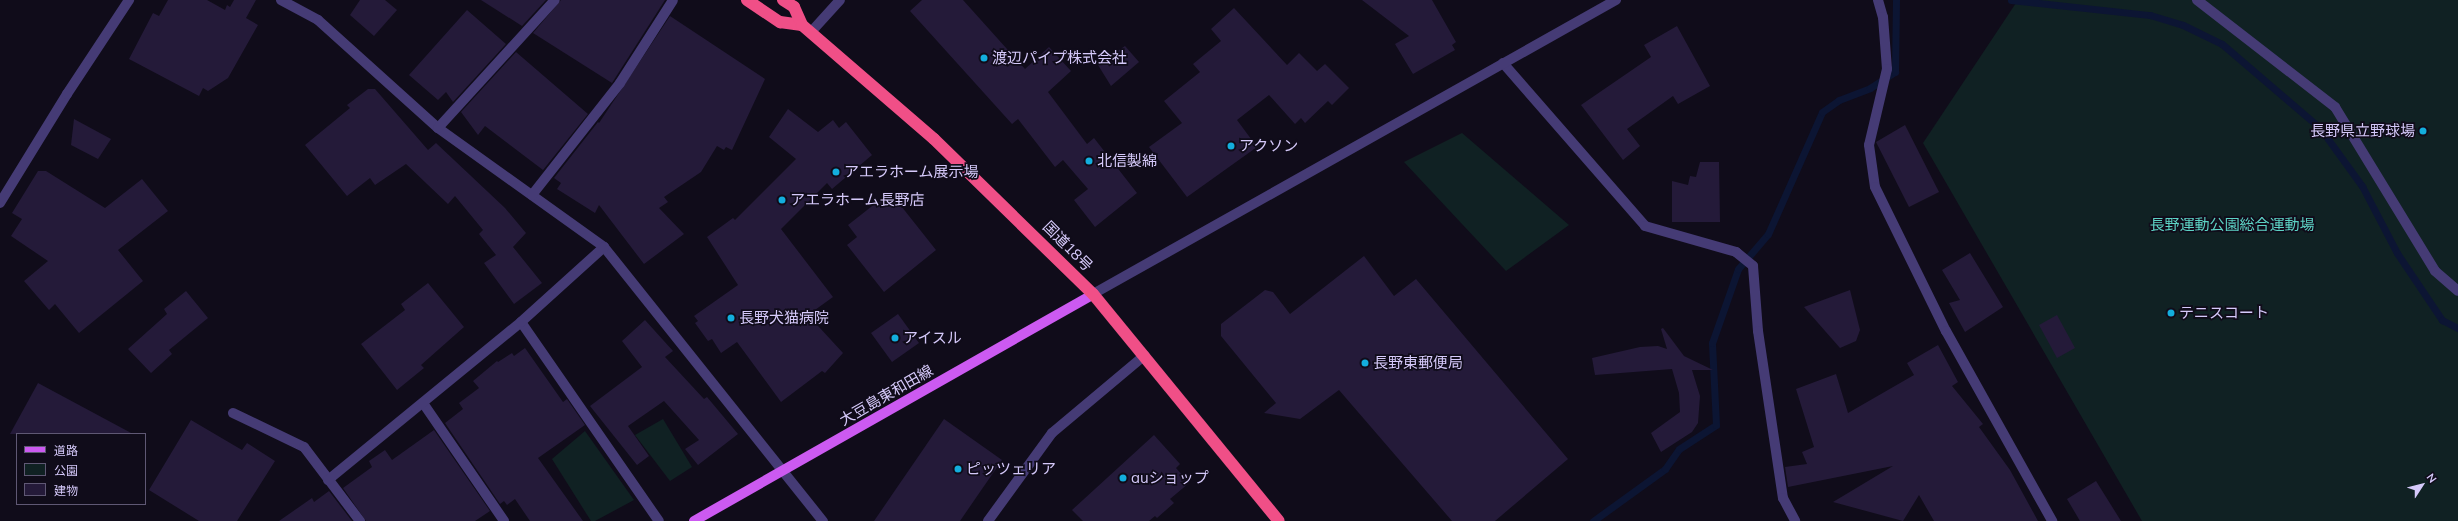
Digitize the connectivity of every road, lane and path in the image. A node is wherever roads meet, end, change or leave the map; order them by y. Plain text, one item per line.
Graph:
1 (129, 0) edge
2 (281, 0) edge
3 (555, 0) edge
4 (673, 0) edge
5 (747, 0) edge
6 (783, 0) edge
7 (840, 0) edge
8 (1616, 0) edge
9 (1878, 0) edge
10 (2197, 0) edge
11 (806, 29) junction
12 (1503, 63) junction
13 (438, 128) junction
14 (532, 195) junction
15 (0, 203) edge
16 (604, 247) junction
17 (2458, 291) edge
18 (1093, 294) junction
19 (521, 322) junction
20 (1145, 355) junction
21 (423, 403) junction
22 (233, 413) dead end
23 (784, 471) junction
24 (328, 480) junction
25 (360, 521) edge
26 (504, 521) edge
27 (659, 521) edge
28 (694, 521) edge
29 (823, 521) edge
30 (988, 521) edge
31 (1279, 521) edge
32 (1794, 521) edge
33 (2052, 521) edge

1 - 15 street
2 - 13 street
3 - 13 street
4 - 14 street
5 - 11 highway
6 - 11 highway, 国道18号
7 - 11 street
8 - 12 street
9 - 33 street
10 - 17 street
11 - 18 highway, 国道18号
12 - 18 street
12 - 32 street
13 - 14 street
14 - 16 street
16 - 19 street
16 - 23 street
18 - 20 highway, 国道18号
18 - 23 main road, 大豆島東和田線
19 - 21 street
19 - 27 street
20 - 30 street
20 - 31 highway, 国道18号
21 - 24 street
21 - 26 street
22 - 24 street
23 - 28 main road, 大豆島東和田線
23 - 29 street
24 - 25 street

